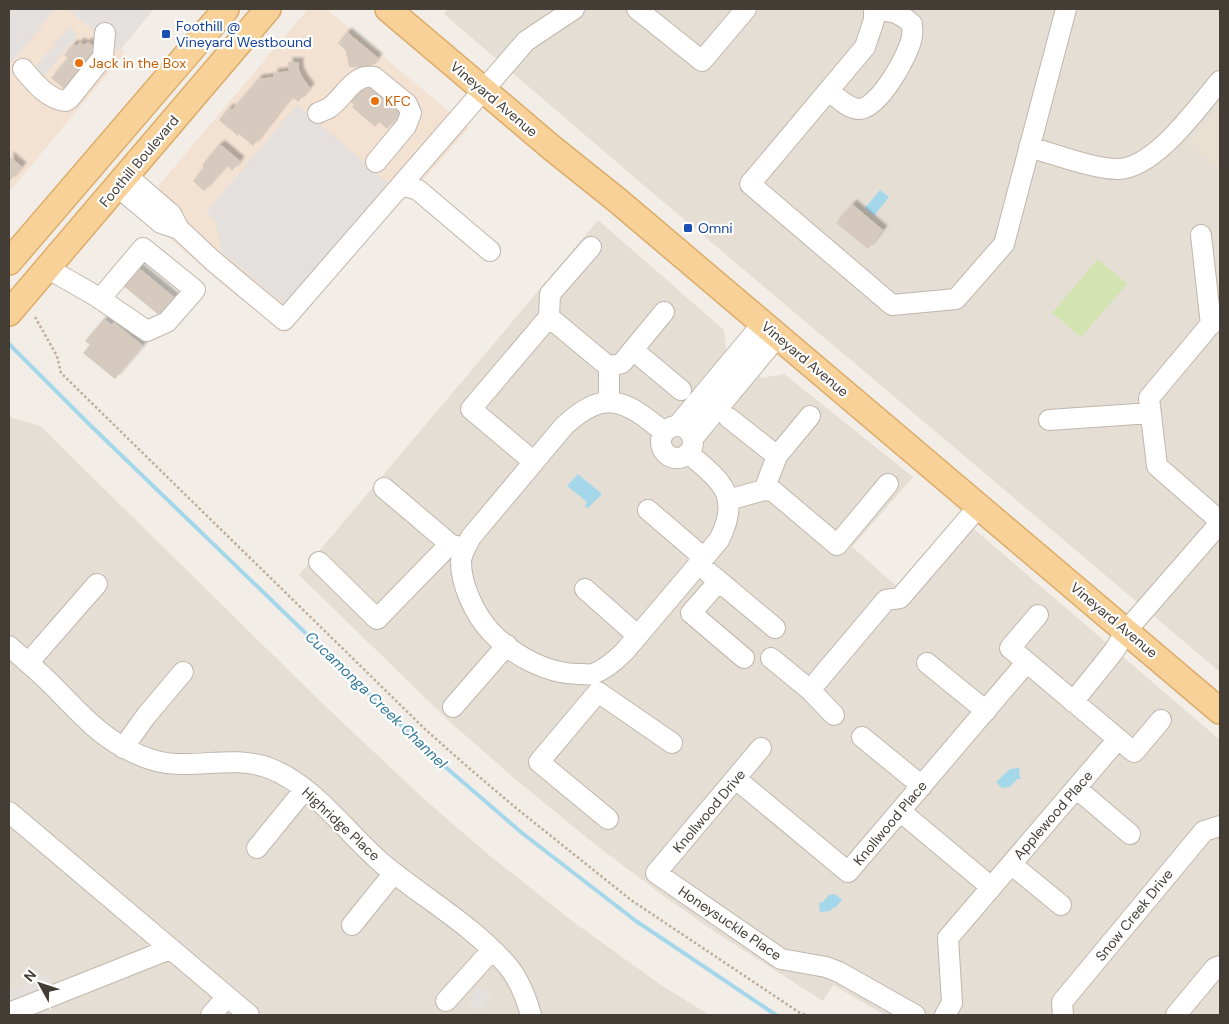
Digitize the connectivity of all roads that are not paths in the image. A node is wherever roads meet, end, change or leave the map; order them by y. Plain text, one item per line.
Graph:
1 (226, 9) edge
2 (268, 9) edge
3 (388, 9) edge
4 (574, 9) edge
5 (637, 9) edge
6 (746, 9) edge
7 (874, 9) edge
8 (1066, 9) edge
9 (104, 33) dead end
10 (23, 69) dead end
11 (1220, 80) edge
12 (483, 90) junction
13 (829, 91) junction
14 (318, 113) dead end
15 (1029, 147) junction
16 (376, 162) dead end
17 (122, 181) junction
18 (402, 185) junction
19 (1201, 235) dead end
20 (591, 247) dead end
21 (490, 251) dead end
22 (9, 262) edge
23 (47, 268) junction
24 (100, 298) junction
25 (9, 312) edge
26 (664, 312) dead end
27 (549, 317) junction
28 (1215, 319) edge
29 (770, 330) junction
30 (633, 350) junction
31 (609, 367) junction
32 (681, 390) dead end
33 (609, 402) junction
34 (1151, 413) junction
35 (810, 416) dead end
36 (729, 418) dead end
37 (1049, 420) dead end
38 (681, 437) junction
39 (777, 456) junction
40 (534, 462) junction
41 (888, 484) dead end
42 (384, 488) dead end
43 (764, 490) junction
44 (728, 500) junction
45 (980, 506) junction
46 (648, 510) dead end
47 (1220, 522) edge
48 (458, 546) junction
49 (702, 561) junction
50 (319, 562) dead end
51 (719, 581) junction
52 (97, 584) dead end
53 (585, 589) dead end
54 (1038, 615) dead end
55 (775, 628) dead end
56 (1126, 630) junction
57 (638, 636) junction
58 (507, 645) junction
59 (9, 646) edge
60 (744, 658) dead end
61 (771, 658) dead end
62 (28, 663) junction
63 (928, 663) dead end
64 (1026, 663) junction
65 (183, 672) dead end
66 (595, 683) junction
67 (810, 690) junction
68 (1073, 702) junction
69 (453, 707) dead end
70 (986, 711) junction
71 (1220, 711) edge
72 (834, 715) dead end
73 (1160, 720) dead end
74 (862, 737) dead end
75 (1118, 739) junction
76 (672, 744) dead end
77 (123, 748) junction
78 (761, 748) dead end
79 (736, 779) junction
80 (922, 786) junction
81 (1076, 788) junction
82 (305, 789) junction
83 (900, 811) junction
84 (9, 812) edge
85 (608, 819) dead end
86 (1220, 826) edge
87 (1130, 834) dead end
88 (257, 848) dead end
89 (1011, 864) junction
90 (394, 873) junction
91 (656, 873) joint
92 (991, 887) junction
93 (1061, 905) dead end
94 (352, 924) dead end
95 (170, 950) junction
96 (492, 950) junction
97 (1220, 966) edge
98 (227, 997) junction
99 (446, 1001) dead end
100 (9, 1013) edge
101 (211, 1015) edge
102 (249, 1015) edge
103 (531, 1015) edge
104 (915, 1015) edge
105 (945, 1015) edge
106 (1063, 1015) edge
107 (1176, 1015) edge

1 - 22 main road
2 - 17 main road, Foothill Boulevard
3 - 12 main road, Vineyard Avenue
4 - 12 street
5 - 6 street
7 - 13 street
7 - 13 street
8 - 15 street
9 - 10 street
11 - 15 street
12 - 18 street
12 - 29 main road, Vineyard Avenue
13 - 15 street
14 - 16 street
17 - 18 street
17 - 23 main road, Foothill Boulevard
18 - 21 street
19 - 28 street
20 - 27 street
23 - 24 street
23 - 25 main road, Foothill Boulevard
24 - 24 street
26 - 30 street
27 - 31 street
27 - 40 street
28 - 34 street
29 - 38 street
29 - 45 main road, Vineyard Avenue
30 - 31 street
30 - 32 street
31 - 33 street
33 - 38 street
33 - 40 street
34 - 37 street
34 - 47 street
35 - 39 street
36 - 39 street
38 - 44 street
39 - 43 street
40 - 48 street
41 - 43 street
42 - 48 street
43 - 44 street
44 - 49 street
45 - 56 main road, Vineyard Avenue
45 - 67 street
46 - 49 street
47 - 56 street
48 - 50 street
48 - 58 street
49 - 51 street
49 - 57 street
51 - 55 street
51 - 60 street
52 - 62 street
53 - 57 street
54 - 64 street
56 - 68 street
56 - 71 main road, Vineyard Avenue
57 - 66 street
58 - 66 street
58 - 69 street
59 - 62 street, Highridge Place
61 - 67 street
62 - 77 street, Highridge Place
63 - 70 street
64 - 68 street
64 - 70 street, Knollwood Place
65 - 77 street
66 - 76 street
66 - 85 street
67 - 72 street
68 - 75 street
70 - 80 street, Knollwood Place
73 - 75 street
74 - 80 street
75 - 81 street, Applewood Place
77 - 82 street, Highridge Place
78 - 79 street, Knollwood Drive
79 - 83 street, Knollwood Place
79 - 91 street, Knollwood Drive
80 - 83 street, Knollwood Place
81 - 87 street
81 - 89 street, Applewood Place
82 - 88 street
82 - 90 street, Highridge Place
83 - 92 street
84 - 95 street
86 - 106 street, Snow Creek Drive
89 - 92 street, Applewood Place
89 - 93 street
90 - 94 street
90 - 96 street, Highridge Place
91 - 104 street, Honeysuckle Place
92 - 105 street, Applewood Place
95 - 98 street
95 - 100 street
96 - 99 street
96 - 103 street, Highridge Place
97 - 107 street
98 - 101 street
98 - 102 street

